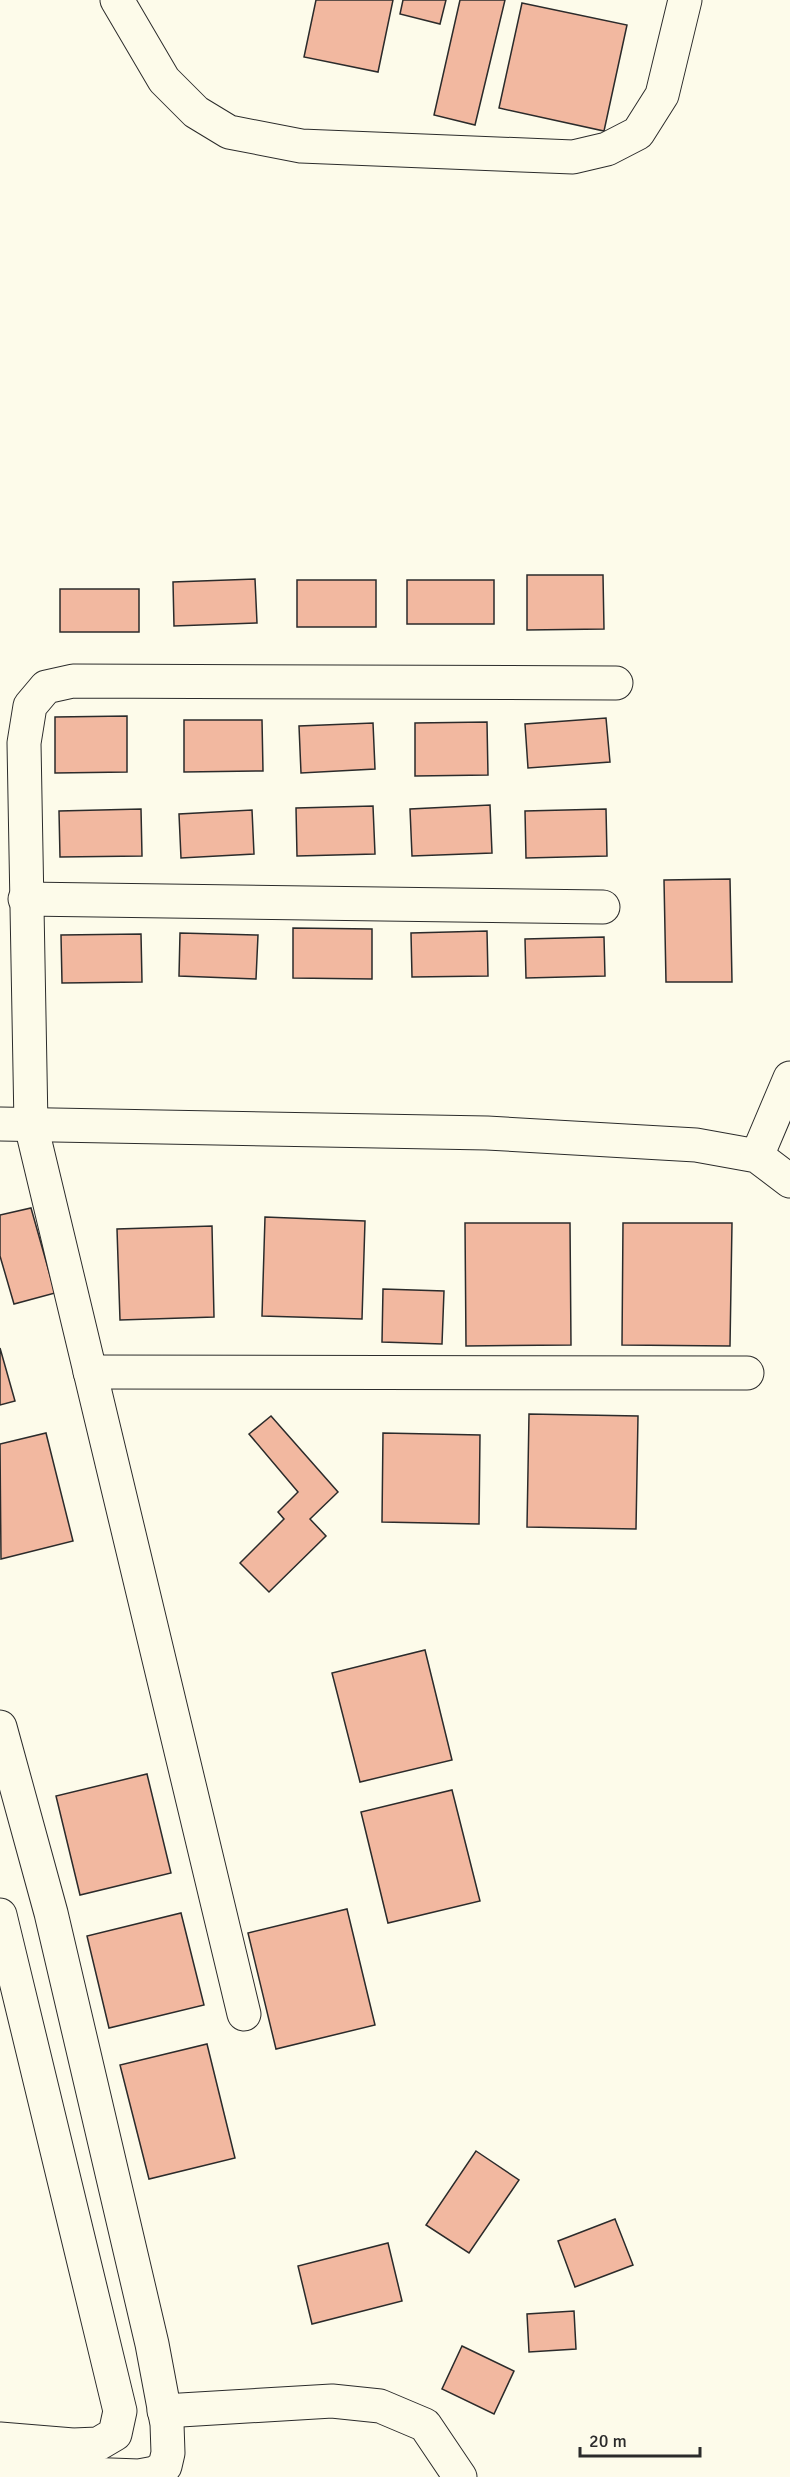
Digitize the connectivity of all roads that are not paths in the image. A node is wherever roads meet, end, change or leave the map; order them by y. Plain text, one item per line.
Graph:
1 (117, 0) edge
2 (685, 0) edge
3 (616, 683) dead end
4 (25, 900) junction
5 (603, 907) dead end
6 (790, 1078) edge
7 (15, 1124) edge
8 (757, 1156) junction
9 (790, 1181) edge
10 (90, 1372) junction
11 (747, 1373) dead end
12 (0, 1727) edge
13 (0, 1915) edge
14 (244, 2014) dead end
15 (164, 2410) junction
16 (0, 2439) edge
17 (0, 2471) edge
18 (460, 2477) edge

1 - 2 street
3 - 4 street
4 - 5 street
4 - 7 street
6 - 8 street
7 - 8 street
7 - 10 street
8 - 9 street
10 - 11 street
10 - 14 street
12 - 15 street
13 - 16 street
15 - 17 street
15 - 18 street

